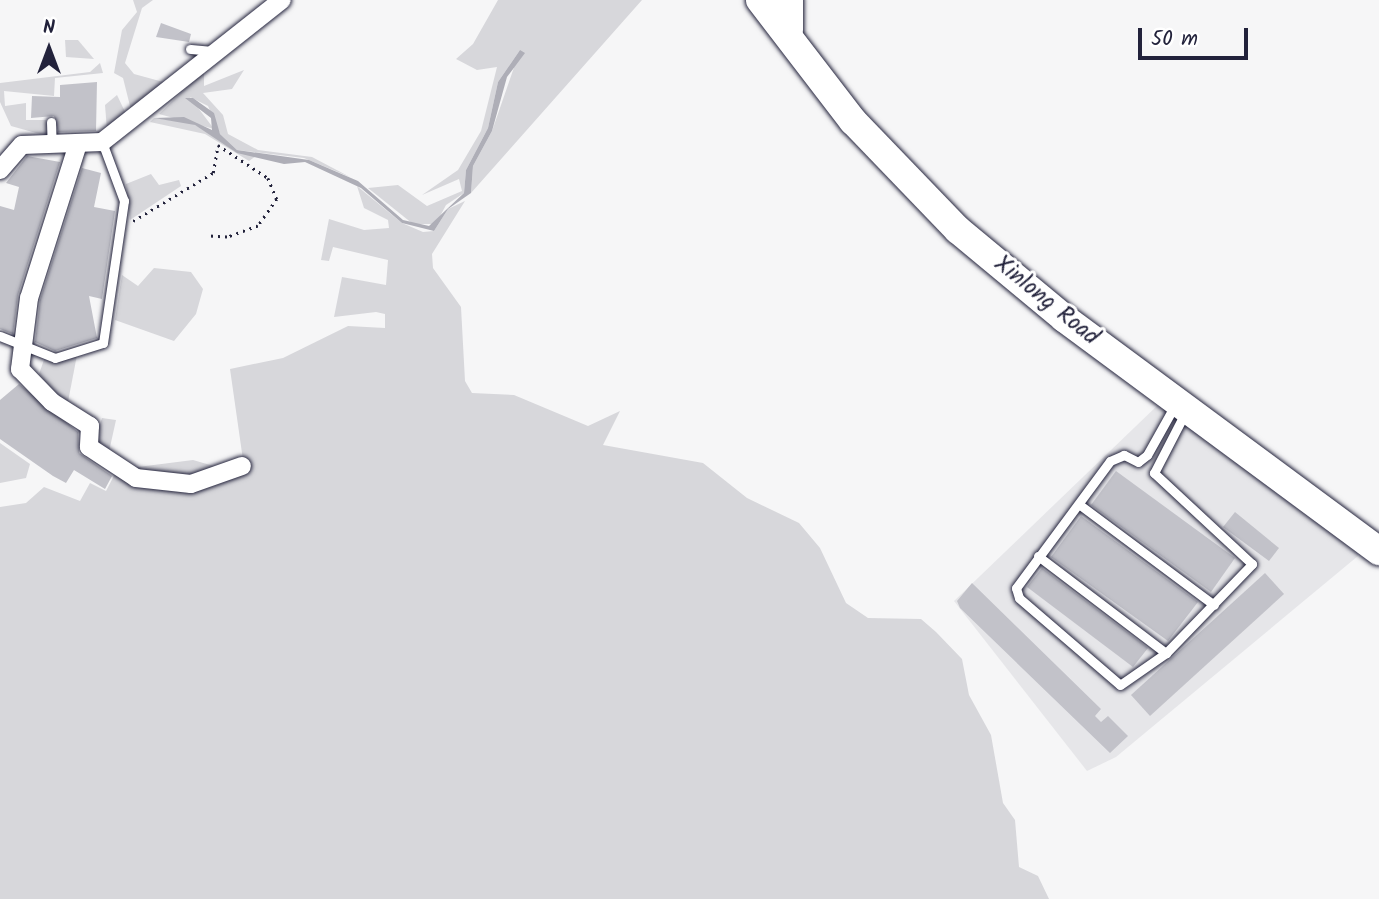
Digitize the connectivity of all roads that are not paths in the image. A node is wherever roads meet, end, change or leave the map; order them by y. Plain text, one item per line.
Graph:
1 (282, 0) edge
2 (760, 0) edge
3 (769, 0) edge
4 (789, 0) edge
5 (789, 30) junction
6 (190, 49) dead end
7 (217, 51) junction
8 (51, 122) dead end
9 (102, 142) junction
10 (52, 146) junction
11 (77, 147) junction
12 (0, 170) edge
13 (0, 336) edge
14 (20, 346) junction
15 (1183, 403) junction
16 (242, 466) dead end
17 (1080, 505) junction
18 (1379, 543) edge
19 (1379, 551) edge
20 (1038, 556) junction
21 (1214, 605) junction
22 (1166, 653) junction

1 - 7 street
2 - 15 main road, Xinlong Road
3 - 5 main road, Xinlong Road
4 - 5 main road
5 - 15 main road, Xinlong Road
6 - 7 lane
7 - 9 street
8 - 10 lane
9 - 11 street
9 - 14 lane
10 - 11 street
10 - 12 street
11 - 14 street
13 - 14 lane
14 - 16 street
15 - 17 lane
15 - 18 main road, Xinlong Road
15 - 19 main road, Xinlong Road
15 - 21 lane
17 - 20 lane
17 - 21 lane
20 - 22 lane
20 - 22 lane
21 - 22 lane

